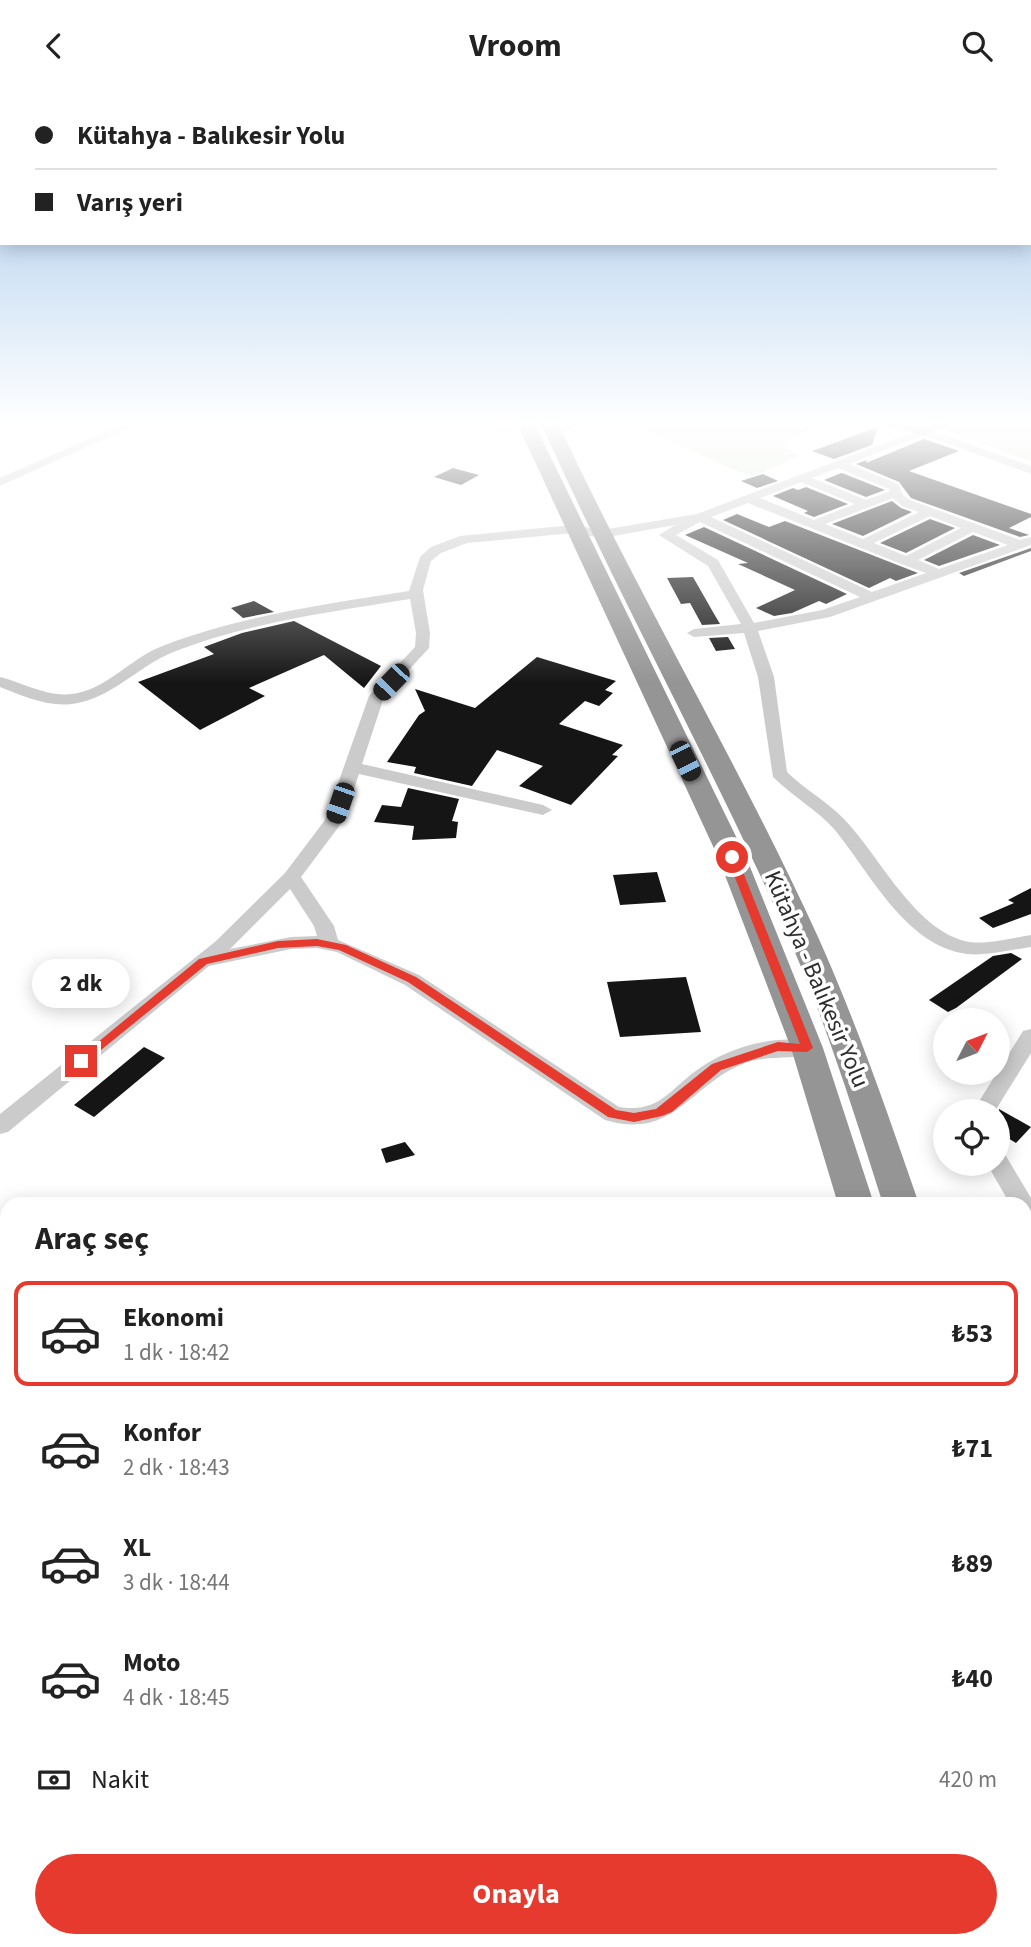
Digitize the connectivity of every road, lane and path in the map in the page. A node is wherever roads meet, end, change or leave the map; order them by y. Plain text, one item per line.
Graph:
1 (579, 510) edge
2 (583, 510) edge
3 (721, 510) edge
4 (777, 510) edge
5 (851, 510) edge
6 (923, 510) edge
7 (929, 512) junction
8 (700, 517) junction
9 (814, 524) junction
10 (972, 527) junction
11 (590, 528) junction
12 (1026, 543) edge
13 (863, 544) junction
14 (906, 561) junction
15 (940, 574) junction
16 (416, 594) junction
17 (873, 599) junction
18 (750, 628) junction
19 (694, 632) dead end
20 (0, 682) edge
21 (352, 767) junction
22 (543, 810) dead end
23 (292, 877) junction
24 (1031, 941) edge
25 (329, 944) junction
26 (203, 962) junction
27 (1031, 1036) edge
28 (807, 1048) junction
29 (992, 1099) edge
30 (0, 1126) edge
31 (1006, 1176) edge
32 (854, 1197) edge
33 (899, 1197) edge
34 (1018, 1197) edge

1 - 11 highway, Kütahya - Balıkesir Yolu
2 - 11 highway, Kütahya - Balıkesir Yolu
3 - 8 street
4 - 9 street
5 - 9 street
6 - 7 street
7 - 10 street
7 - 13 street
8 - 11 street
8 - 17 street
8 - 18 street
9 - 13 street
10 - 12 street
10 - 14 street
11 - 16 street
11 - 28 highway, Kütahya - Balıkesir Yolu
11 - 33 highway, Kütahya - Balıkesir Yolu
12 - 15 street
13 - 14 street
14 - 15 street
15 - 17 street
16 - 20 street
16 - 21 street
17 - 18 street
18 - 19 street
18 - 24 street
21 - 22 street
21 - 23 street
23 - 25 street
23 - 26 street
25 - 26 street
25 - 28 street
26 - 30 street
27 - 29 street
28 - 32 highway, Kütahya - Balıkesir Yolu
31 - 34 street

